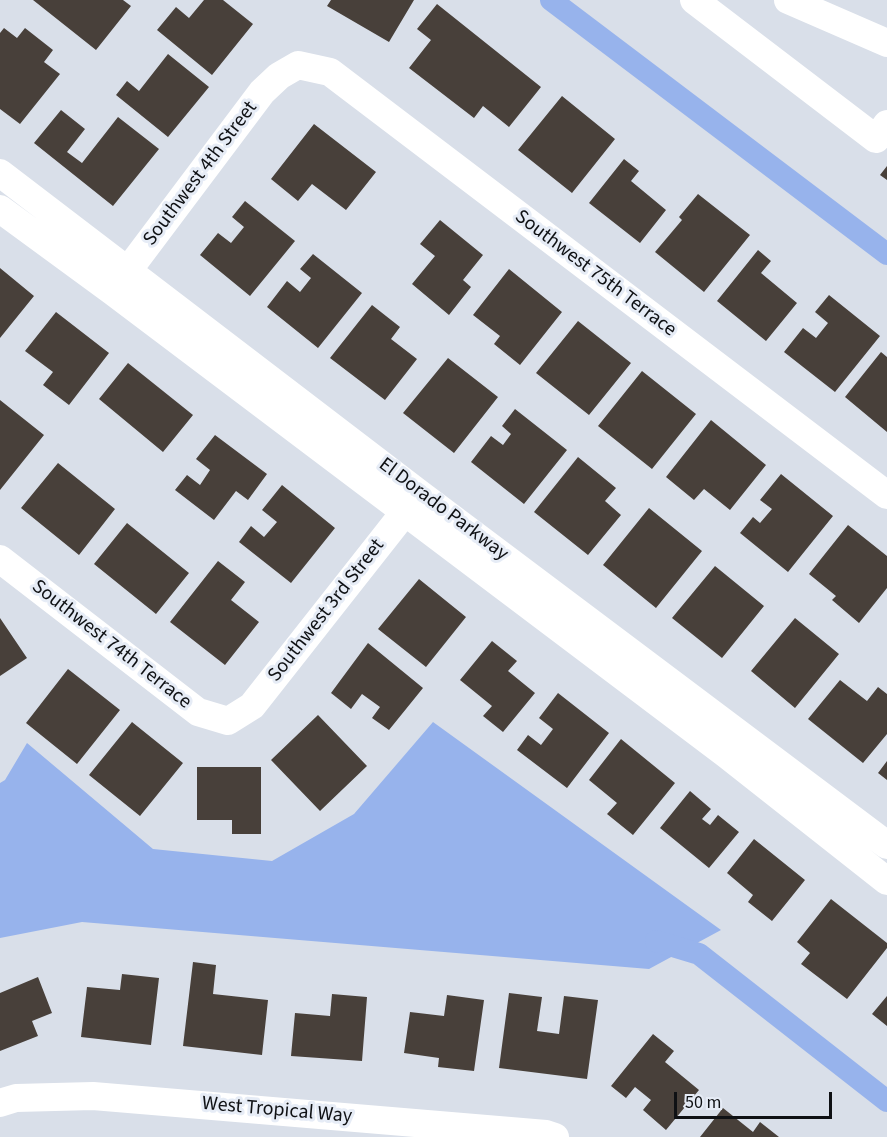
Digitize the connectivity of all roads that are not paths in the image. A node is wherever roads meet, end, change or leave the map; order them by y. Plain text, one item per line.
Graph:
1 (694, 0) edge
2 (788, 0) edge
3 (887, 43) edge
4 (298, 65) joint
5 (887, 123) edge
6 (0, 173) edge
7 (0, 209) edge
8 (121, 281) junction
9 (887, 495) edge
10 (412, 503) junction
11 (0, 559) edge
12 (228, 721) joint
13 (829, 818) junction
14 (887, 845) edge
15 (887, 881) edge
16 (0, 1103) edge
17 (555, 1137) edge

1 - 5 street
2 - 3 street
4 - 8 street, Southwest 4th Street
4 - 9 street, Southwest 75th Terrace
6 - 8 street, El Dorado Parkway
7 - 8 street, El Dorado Parkway
8 - 10 street, El Dorado Parkway
10 - 12 street, Southwest 3rd Street
10 - 13 street, El Dorado Parkway
11 - 12 street, Southwest 74th Terrace
13 - 14 street, El Dorado Parkway
13 - 15 street, El Dorado Parkway
16 - 17 street, West Tropical Way

